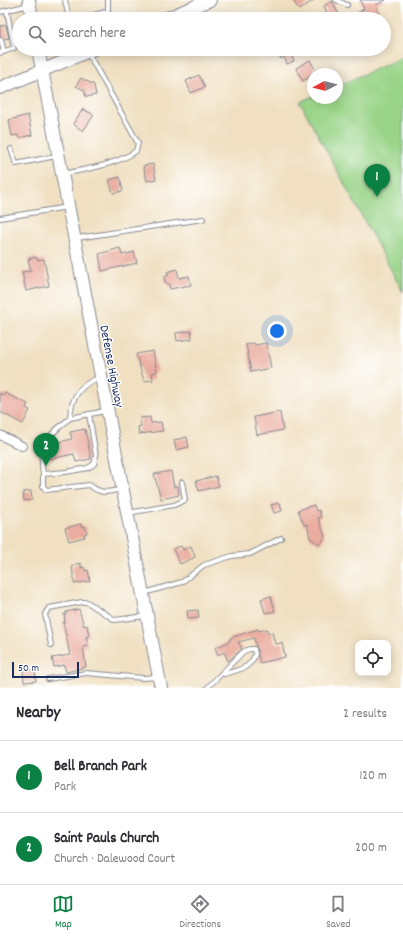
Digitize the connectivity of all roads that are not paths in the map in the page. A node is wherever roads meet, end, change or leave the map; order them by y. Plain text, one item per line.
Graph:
1 (65, 0) edge
2 (108, 0) edge
3 (210, 0) edge
4 (336, 0) edge
5 (29, 2) edge
6 (347, 5) dead end
7 (7, 10) junction
8 (0, 12) edge
9 (31, 12) edge
10 (68, 12) edge
11 (106, 12) edge
12 (182, 12) edge
13 (12, 37) edge
14 (1, 40) dead end
15 (12, 49) edge
16 (2, 52) edge
17 (40, 56) edge
18 (77, 56) edge
19 (93, 56) edge
20 (43, 71) junction
21 (0, 88) edge
22 (11, 149) dead end
23 (59, 156) junction
24 (62, 174) junction
25 (68, 207) junction
26 (0, 218) edge
27 (203, 218) dead end
28 (74, 239) junction
29 (101, 378) junction
30 (108, 411) junction
31 (89, 414) junction
32 (70, 418) junction
33 (0, 435) edge
34 (22, 446) dead end
35 (43, 474) junction
36 (182, 482) dead end
37 (123, 489) junction
38 (128, 513) junction
39 (281, 538) dead end
40 (143, 594) junction
41 (147, 616) junction
42 (50, 645) dead end
43 (224, 674) junction
44 (48, 679) dead end
45 (160, 682) edge
46 (207, 688) edge

1 - 10 lane
2 - 11 lane
3 - 12 main road
4 - 6 lane
5 - 7 lane
5 - 9 main road
7 - 8 lane
7 - 13 lane
14 - 16 lane
15 - 16 lane
17 - 20 main road, Defense Highway
18 - 20 main road
19 - 24 lane
20 - 21 main road
20 - 23 main road, Defense Highway
22 - 23 lane
23 - 24 main road, Defense Highway
24 - 25 main road, Defense Highway
25 - 26 lane
25 - 28 main road, Defense Highway
27 - 28 lane
28 - 29 main road, Defense Highway
29 - 30 main road, Defense Highway
29 - 32 lane
30 - 31 lane
30 - 37 main road, Defense Highway
31 - 32 lane
31 - 35 lane
32 - 35 lane
33 - 34 street
35 - 37 lane
36 - 38 lane
37 - 38 main road, Defense Highway
38 - 40 main road, Defense Highway
39 - 40 lane
40 - 41 main road, Defense Highway
41 - 42 lane
41 - 45 main road, Defense Highway
43 - 43 lane
43 - 46 lane
44 - 45 lane

